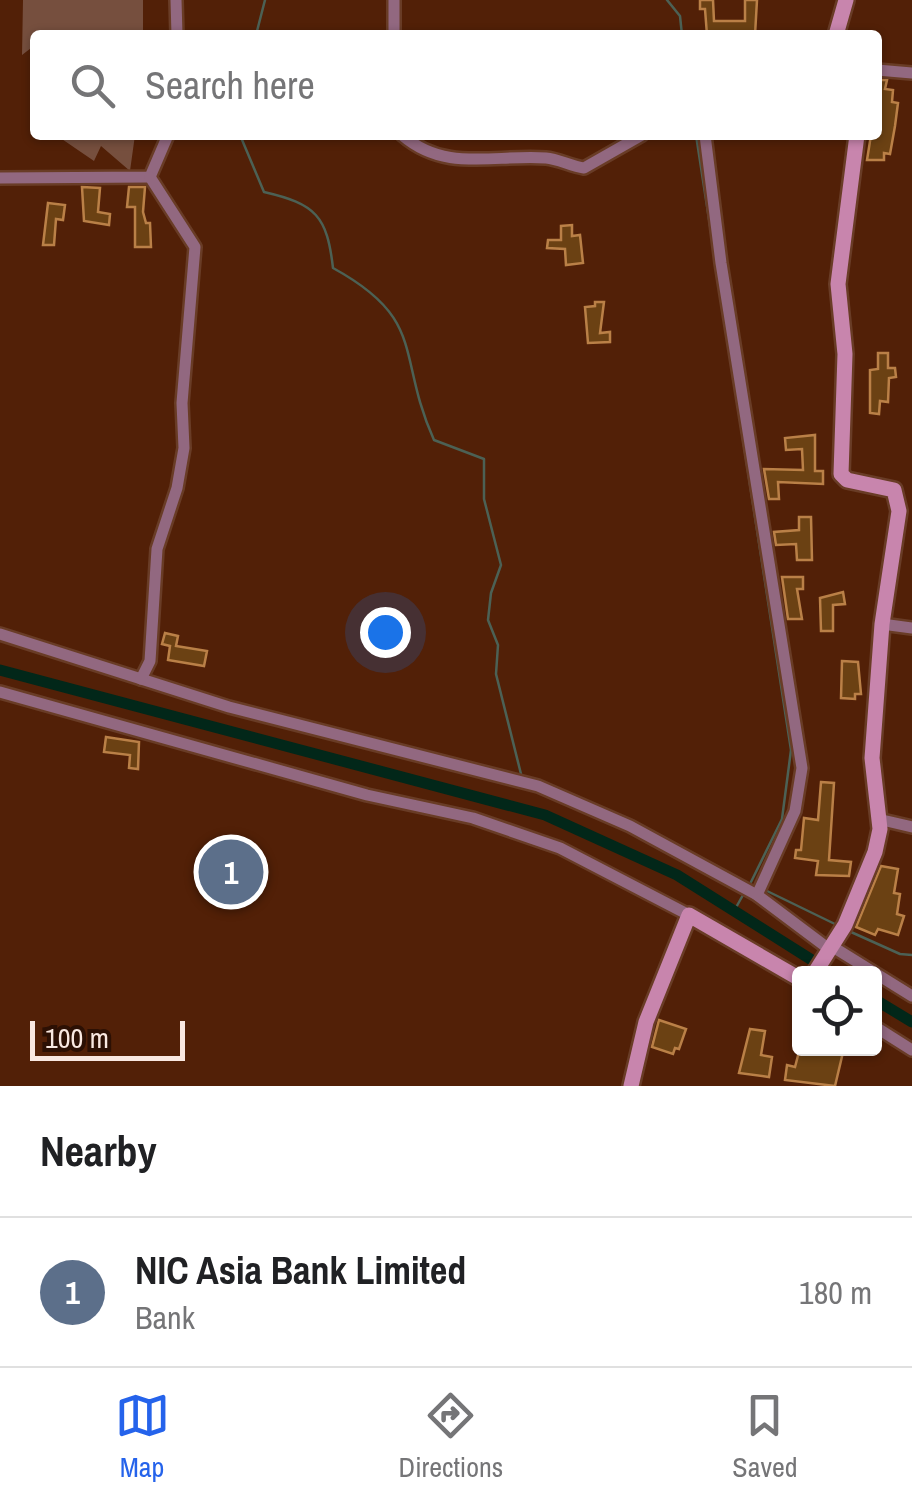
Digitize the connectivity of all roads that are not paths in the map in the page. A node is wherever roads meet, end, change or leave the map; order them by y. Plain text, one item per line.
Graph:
1 (176, 0) edge
2 (394, 0) edge
3 (846, 0) edge
4 (177, 30) edge
5 (394, 30) edge
6 (837, 30) edge
7 (882, 70) edge
8 (912, 73) edge
9 (166, 140) edge
10 (409, 140) edge
11 (633, 140) edge
12 (706, 140) edge
13 (856, 140) edge
14 (150, 177) junction
15 (0, 178) edge
16 (882, 624) junction
17 (912, 628) edge
18 (0, 634) edge
19 (141, 679) junction
20 (0, 692) edge
21 (878, 819) junction
22 (912, 826) edge
23 (757, 895) junction
24 (689, 915) junction
25 (828, 951) junction
26 (819, 966) edge
27 (792, 974) edge
28 (912, 996) edge
29 (882, 1031) edge
30 (912, 1050) edge
31 (630, 1086) edge

1 - 4 street
2 - 5 street
3 - 6 street
7 - 8 street
9 - 14 street
10 - 11 street
12 - 23 street
13 - 16 street
14 - 15 street
14 - 19 street
16 - 17 street
16 - 21 street
18 - 19 street
19 - 23 street
20 - 24 street
21 - 22 street
21 - 25 street
23 - 25 street
24 - 27 street
24 - 31 street
25 - 26 street
25 - 28 street
29 - 30 street

